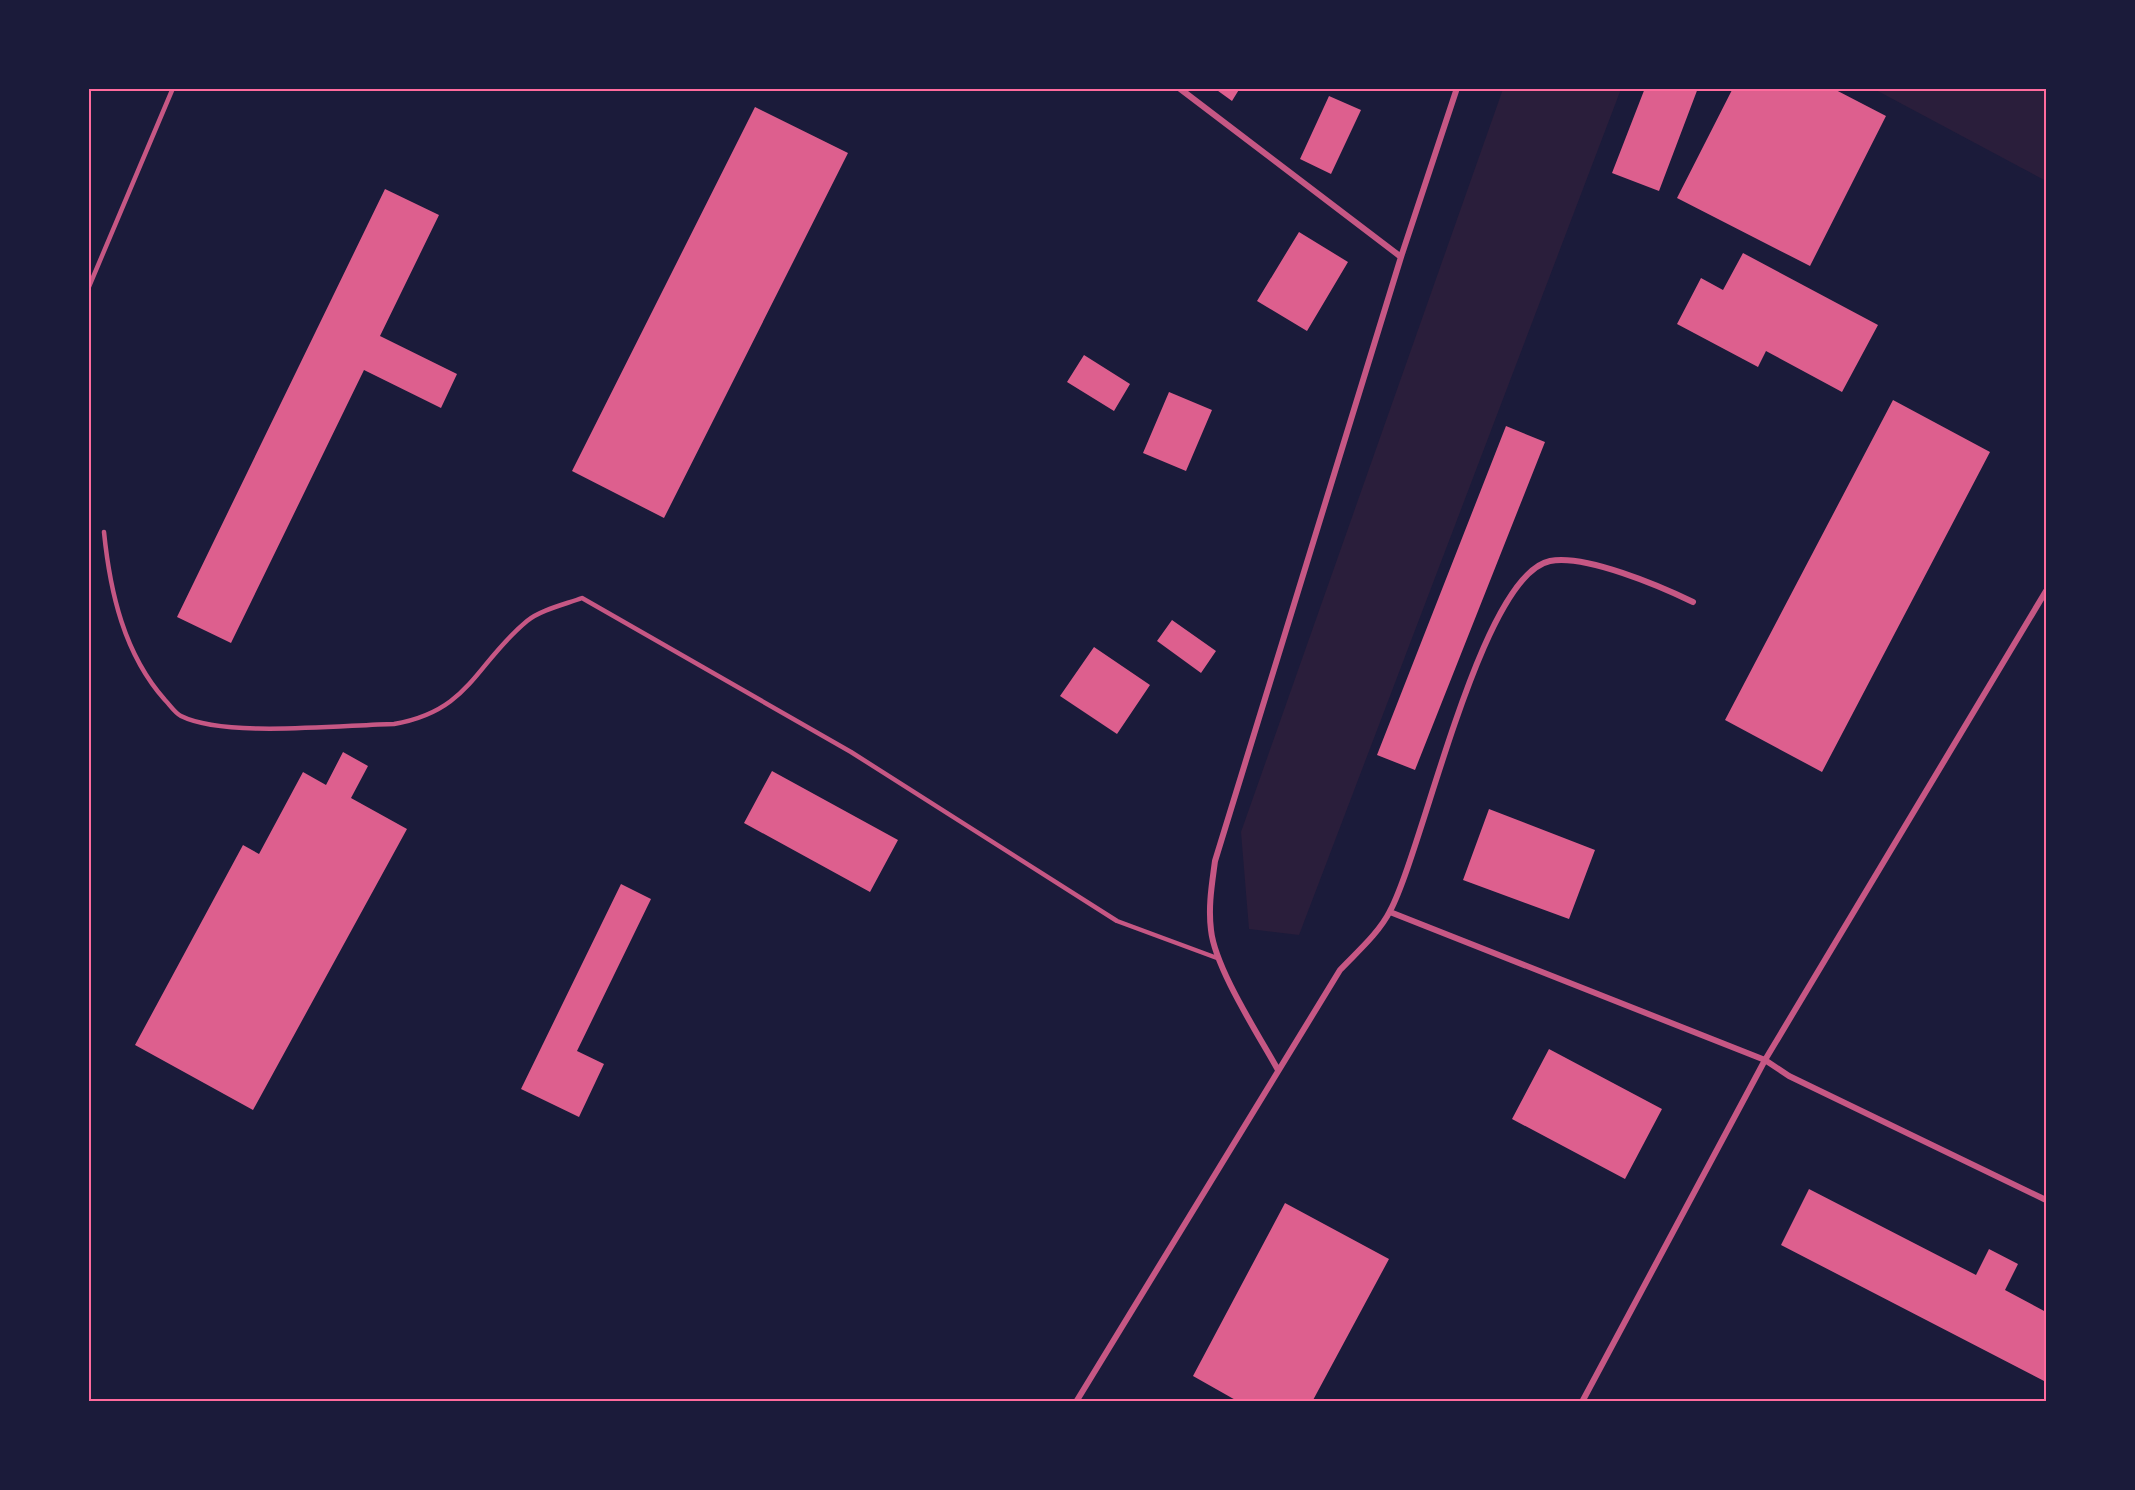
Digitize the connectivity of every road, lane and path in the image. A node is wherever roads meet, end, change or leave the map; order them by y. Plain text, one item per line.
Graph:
1 (173, 88) edge
2 (1179, 88) edge
3 (1457, 88) edge
4 (1401, 257) junction
5 (88, 289) edge
6 (104, 532) dead end
7 (2046, 591) edge
8 (1693, 602) dead end
9 (1390, 912) junction
10 (1217, 957) junction
11 (1765, 1060) junction
12 (1278, 1070) junction
13 (2046, 1200) edge
14 (1076, 1401) edge
15 (1582, 1401) edge

1 - 5 lane
2 - 4 street
3 - 4 street
4 - 10 street
6 - 10 lane
7 - 11 street
8 - 9 street
9 - 11 street
9 - 12 street
10 - 12 street
11 - 13 street
11 - 15 street
12 - 14 street

